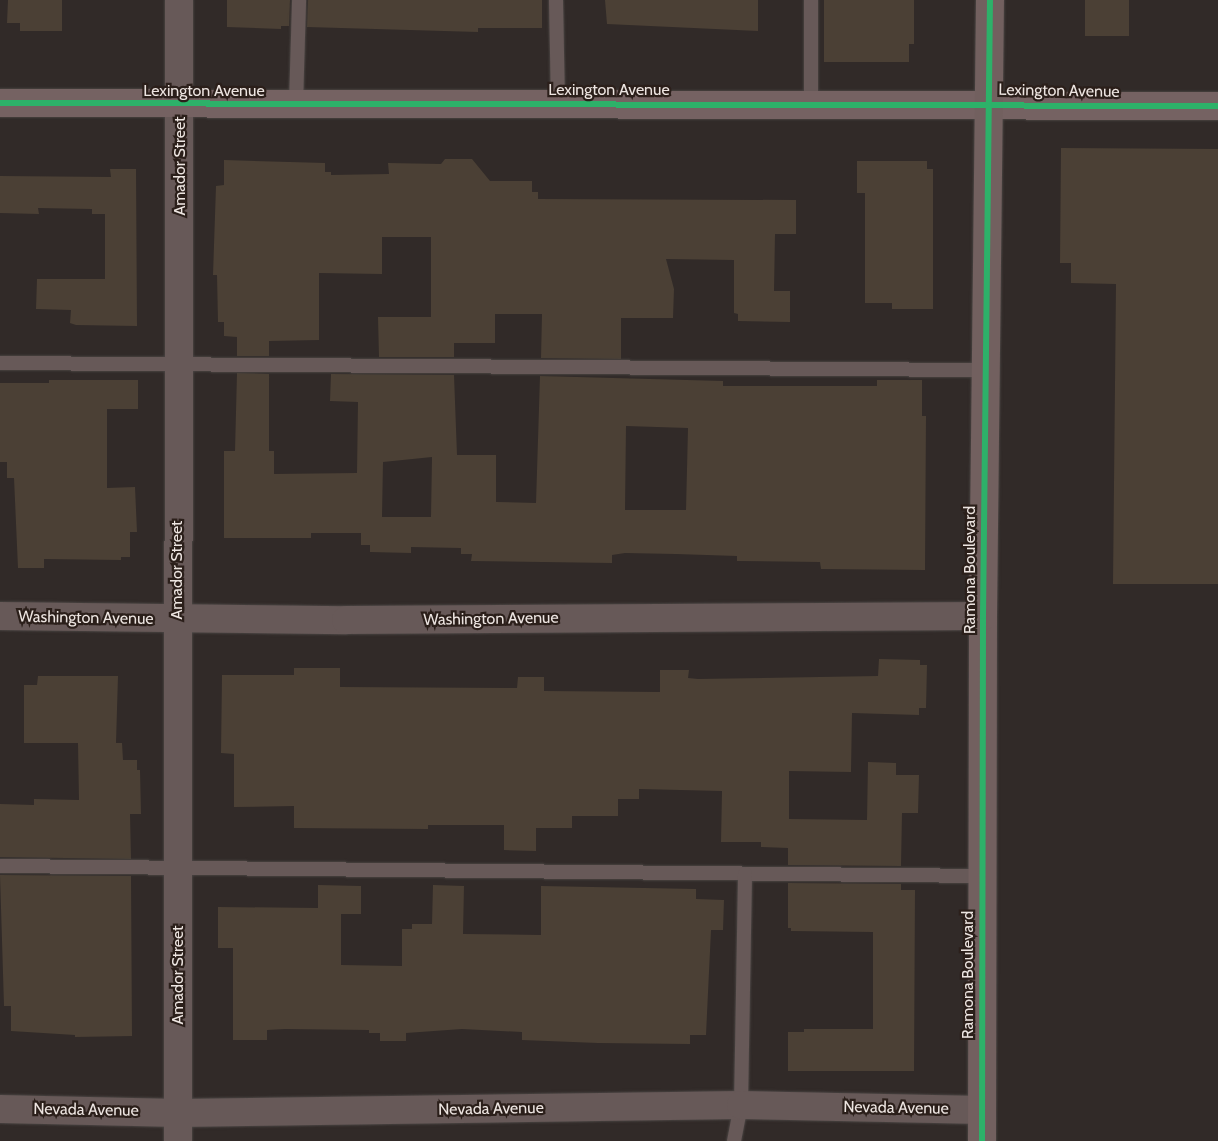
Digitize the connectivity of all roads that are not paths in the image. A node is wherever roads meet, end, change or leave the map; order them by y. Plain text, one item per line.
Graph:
1 (179, 0) edge
2 (299, 0) edge
3 (556, 0) edge
4 (812, 0) edge
5 (990, 0) edge
6 (0, 103) edge
7 (180, 104) junction
8 (296, 104) junction
9 (558, 104) junction
10 (811, 104) junction
11 (987, 104) junction
12 (1218, 106) edge
13 (0, 363) edge
14 (178, 365) junction
15 (984, 370) junction
16 (0, 616) edge
17 (983, 616) junction
18 (177, 619) junction
19 (0, 866) edge
20 (177, 870) junction
21 (745, 874) junction
22 (982, 876) junction
23 (741, 1105) junction
24 (0, 1108) edge
25 (982, 1110) junction
26 (178, 1113) junction
27 (178, 1141) edge
28 (734, 1141) edge
29 (982, 1141) edge

1 - 7 street, Amador Street
2 - 8 lane
3 - 9 lane
4 - 10 lane
5 - 11 main road, Ramona Boulevard
6 - 7 street, Lexington Avenue
7 - 8 street, Lexington Avenue
7 - 14 street, Amador Street
8 - 9 street, Lexington Avenue
9 - 10 street, Lexington Avenue
10 - 11 street, Lexington Avenue
11 - 12 street, Lexington Avenue
11 - 15 main road, Ramona Boulevard
13 - 14 lane
14 - 15 lane
14 - 18 street, Amador Street
15 - 17 main road, Ramona Boulevard
16 - 18 street, Washington Avenue
17 - 18 street, Washington Avenue
17 - 22 main road, Ramona Boulevard
18 - 20 street, Amador Street
19 - 20 lane
20 - 21 lane
20 - 26 street, Amador Street
21 - 22 lane
21 - 23 lane
22 - 25 main road, Ramona Boulevard
23 - 25 street, Nevada Avenue
23 - 26 street, Nevada Avenue
23 - 28 lane
24 - 26 street, Nevada Avenue
25 - 29 main road, Ramona Boulevard
26 - 27 street, Amador Street

